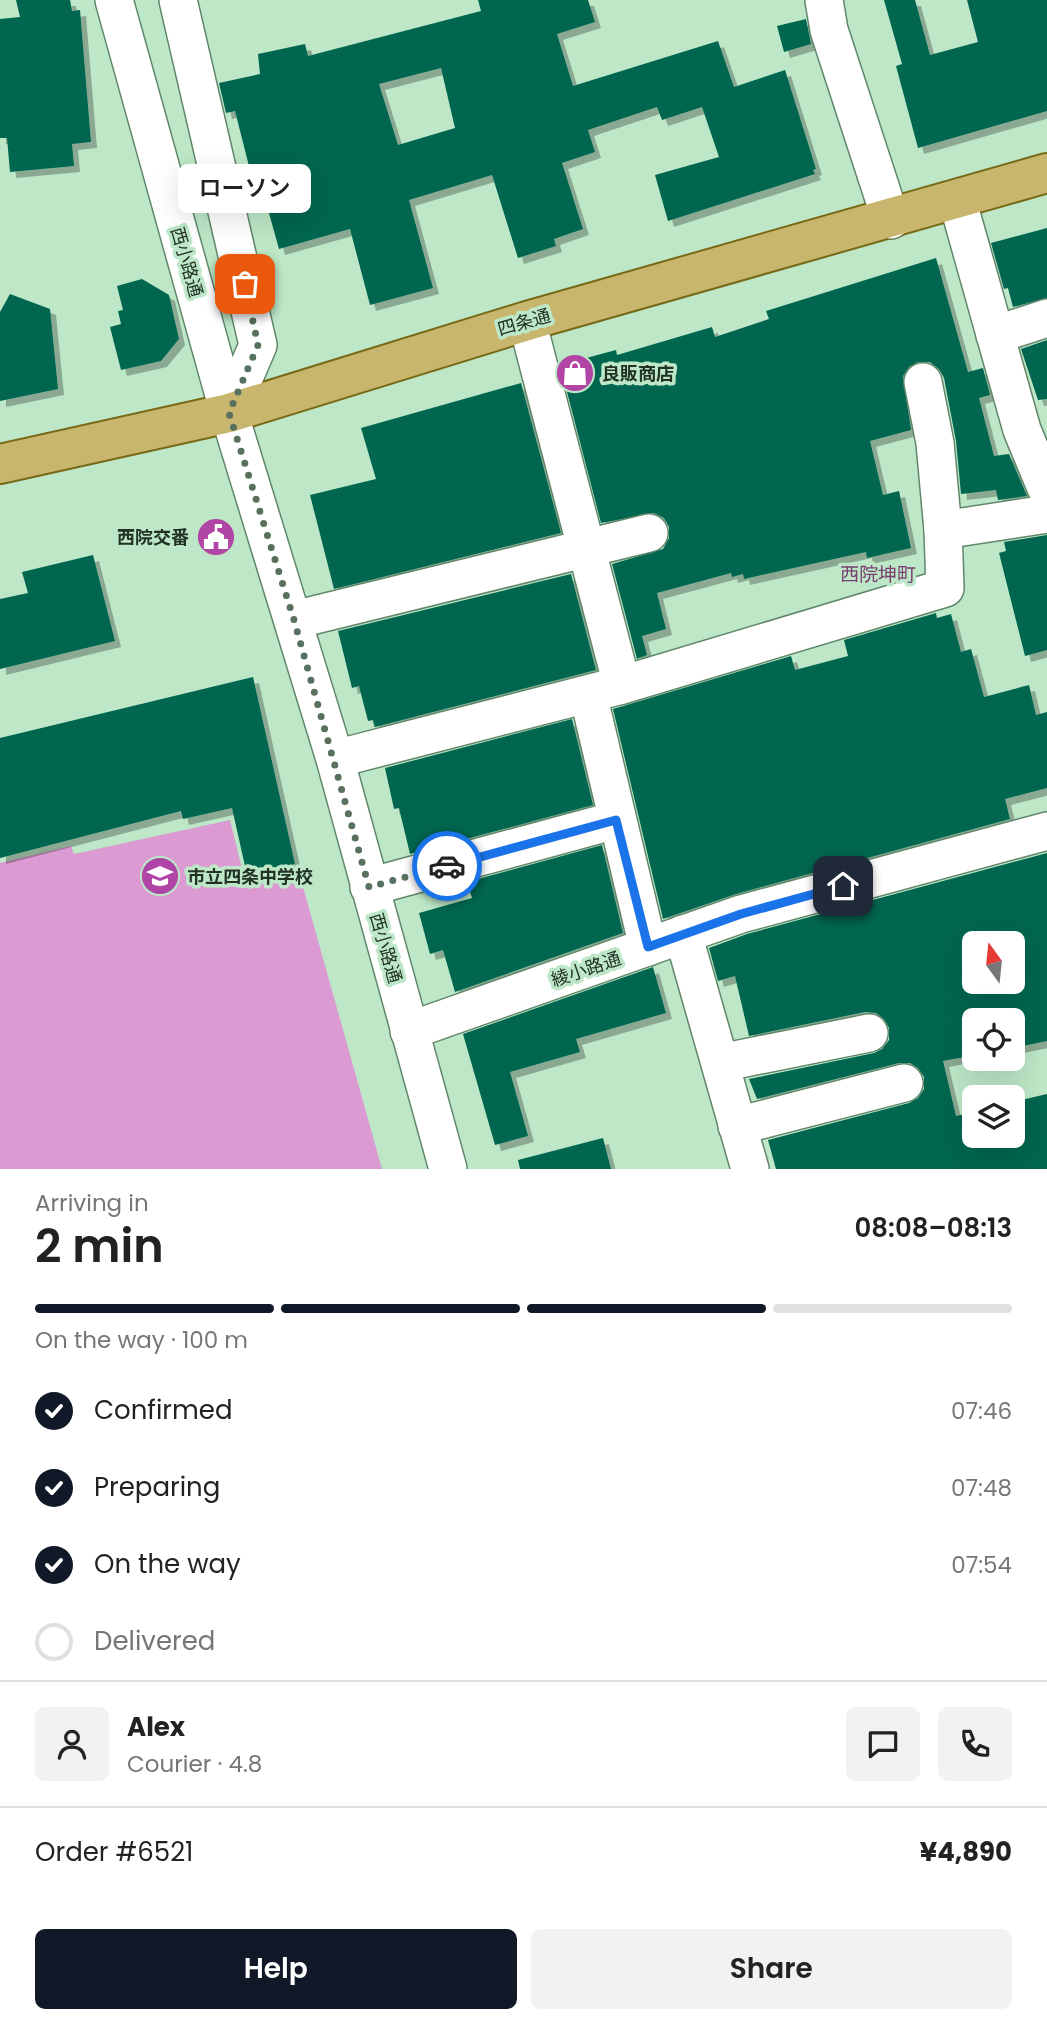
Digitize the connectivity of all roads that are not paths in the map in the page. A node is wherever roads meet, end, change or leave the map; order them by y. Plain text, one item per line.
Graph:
1 (114, 0) edge
2 (178, 0) edge
3 (824, 0) edge
4 (1047, 173) edge
5 (957, 200) junction
6 (891, 219) junction
7 (1047, 318) edge
8 (527, 321) junction
9 (995, 335) junction
10 (923, 383) dead end
11 (229, 413) junction
12 (0, 464) edge
13 (1047, 490) edge
14 (1047, 514) edge
15 (943, 530) junction
16 (649, 533) dead end
17 (585, 549) junction
18 (294, 620) junction
19 (605, 689) junction
20 (335, 759) junction
21 (616, 820) junction
22 (1047, 831) edge
23 (369, 887) junction
24 (683, 934) junction
25 (648, 947) junction
26 (409, 1031) junction
27 (869, 1033) dead end
28 (720, 1063) junction
29 (904, 1083) dead end
30 (737, 1126) junction
31 (448, 1169) edge
32 (750, 1169) edge

1 - 11 street, 西小路通
2 - 11 street
3 - 6 street
4 - 5 main road, 四条通
5 - 6 main road, 四条通
5 - 9 street
6 - 8 main road, 四条通
7 - 9 street
8 - 11 main road, 四条通
8 - 17 street
9 - 13 street
10 - 15 street
11 - 12 main road, 四条通
11 - 18 street, 西小路通
14 - 15 street
15 - 19 street
16 - 17 street
17 - 18 street
17 - 19 street
18 - 20 street, 西小路通
19 - 20 street
19 - 21 street
20 - 23 street, 西小路通
21 - 23 street
21 - 25 street
22 - 24 street, 綾小路通
23 - 26 street, 西小路通
24 - 25 street, 綾小路通
24 - 28 street
25 - 26 street, 綾小路通
26 - 31 street, 西小路通
27 - 28 street
28 - 30 street
29 - 30 street
30 - 32 street

